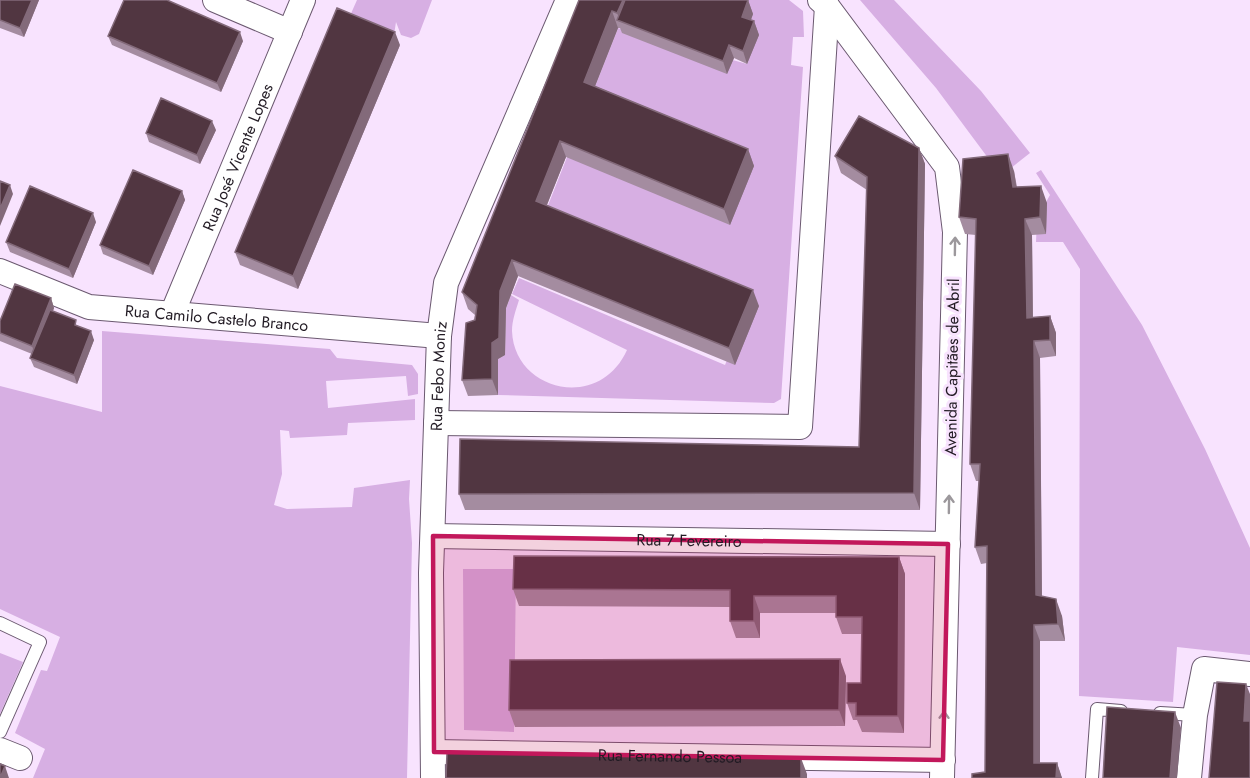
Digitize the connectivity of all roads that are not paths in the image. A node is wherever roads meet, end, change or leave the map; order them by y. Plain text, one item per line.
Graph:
1 (215, 0) edge
2 (303, 0) edge
3 (568, 0) edge
4 (824, 3) edge
5 (290, 32) junction
6 (0, 271) edge
7 (172, 314) junction
8 (439, 336) junction
9 (436, 423) junction
10 (433, 536) junction
11 (948, 544) junction
12 (0, 623) edge
13 (1250, 674) edge
14 (1129, 711) edge
15 (1151, 712) edge
16 (1195, 715) junction
17 (0, 732) edge
18 (434, 752) junction
19 (943, 769) edge
20 (433, 778) edge
21 (1092, 778) edge
22 (1189, 778) edge

1 - 5 street
2 - 5 street, Rua José Vicente Lopes
3 - 8 street, Rua Febo Moniz
4 - 9 street
11 -> 4 street, Avenida Capitães de Abril
5 - 7 street, Rua José Vicente Lopes
6 - 7 street, Rua Camilo Castelo Branco
7 - 8 street, Rua Camilo Castelo Branco
8 - 9 street, Rua Febo Moniz
9 - 10 street, Rua Febo Moniz
10 - 11 street, Rua 7 Fevereiro
10 - 18 street, Rua Febo Moniz
19 -> 11 street, Avenida Capitães de Abril
12 - 17 lane
13 - 16 street
14 - 21 lane
15 - 16 lane
16 - 22 street
18 - 19 street, Rua Fernando Pessoa
18 - 20 street, Rua Febo Moniz

